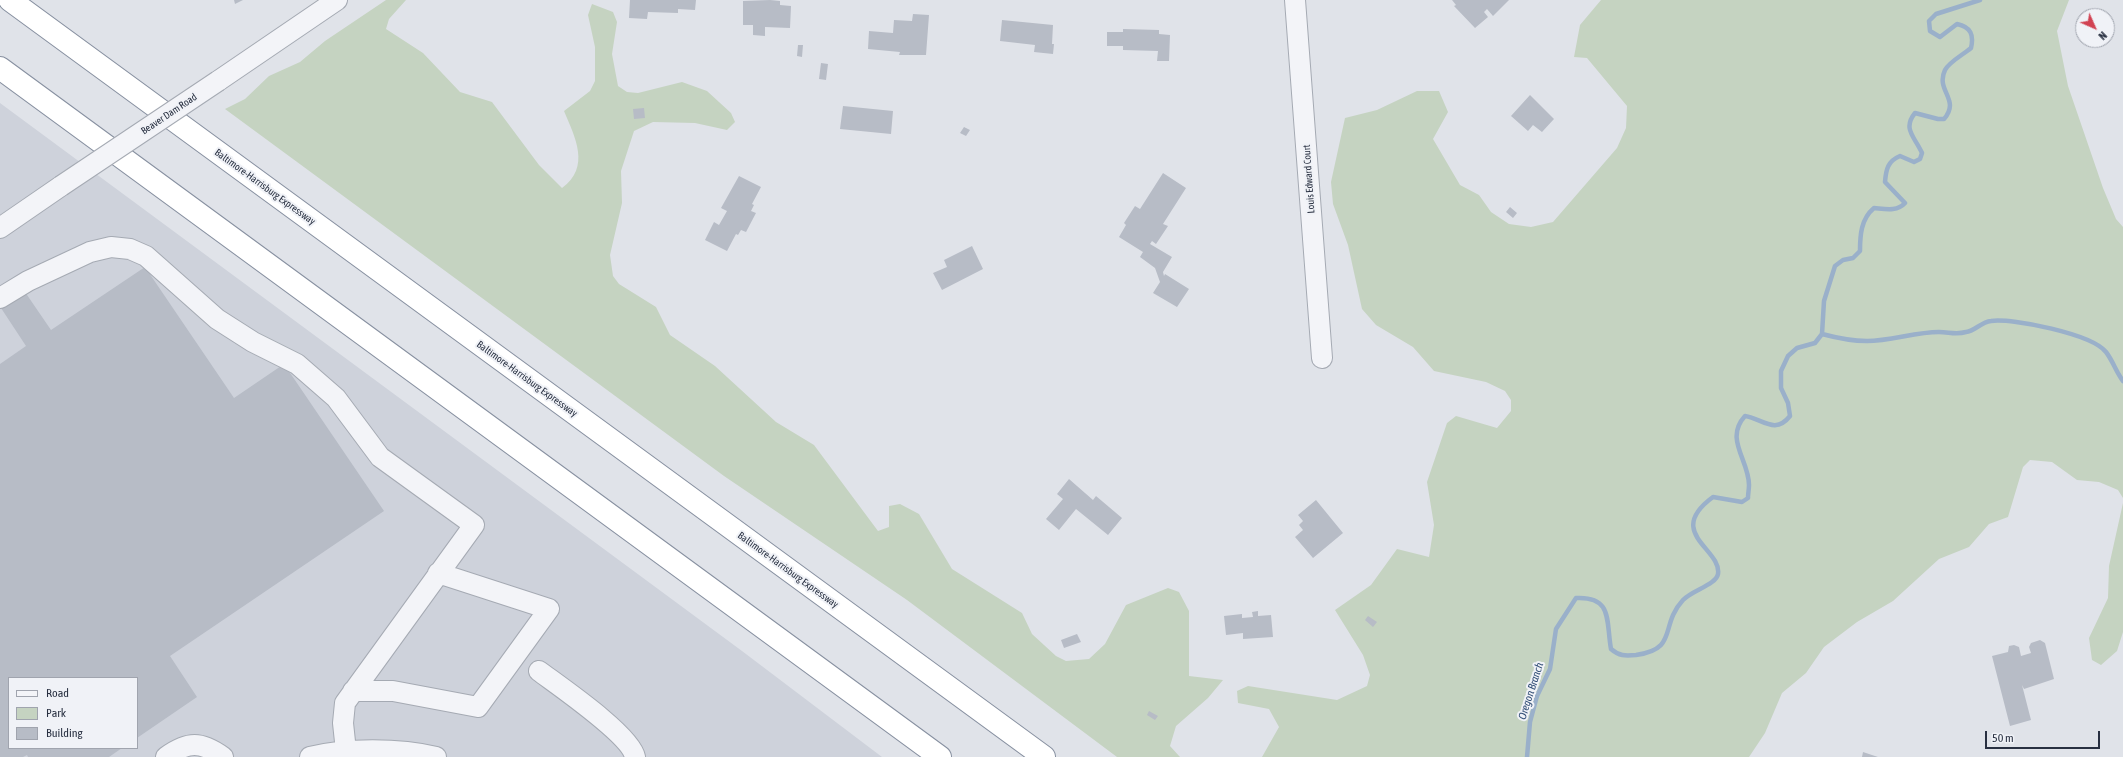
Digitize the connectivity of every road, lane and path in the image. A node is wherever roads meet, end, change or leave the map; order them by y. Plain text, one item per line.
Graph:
1 (10, 0) edge
2 (337, 0) edge
3 (1295, 0) edge
4 (0, 68) edge
5 (0, 228) edge
6 (0, 298) edge
7 (1322, 358) dead end
8 (438, 573) junction
9 (540, 671) dead end
10 (354, 690) junction
11 (346, 751) junction
12 (166, 757) edge
13 (223, 757) edge
14 (310, 757) edge
15 (436, 757) edge
16 (635, 757) edge
17 (940, 757) edge
18 (1044, 757) edge

1 - 18 highway, Baltimore-Harrisburg Expressway
2 - 5 street, Beaver Dam Road, bridge
3 - 7 street, Louis Edward Court
4 - 17 highway
6 - 8 street
8 - 10 street
8 - 10 street
9 - 16 street
10 - 11 street
11 - 14 street
11 - 15 street
12 - 13 street

